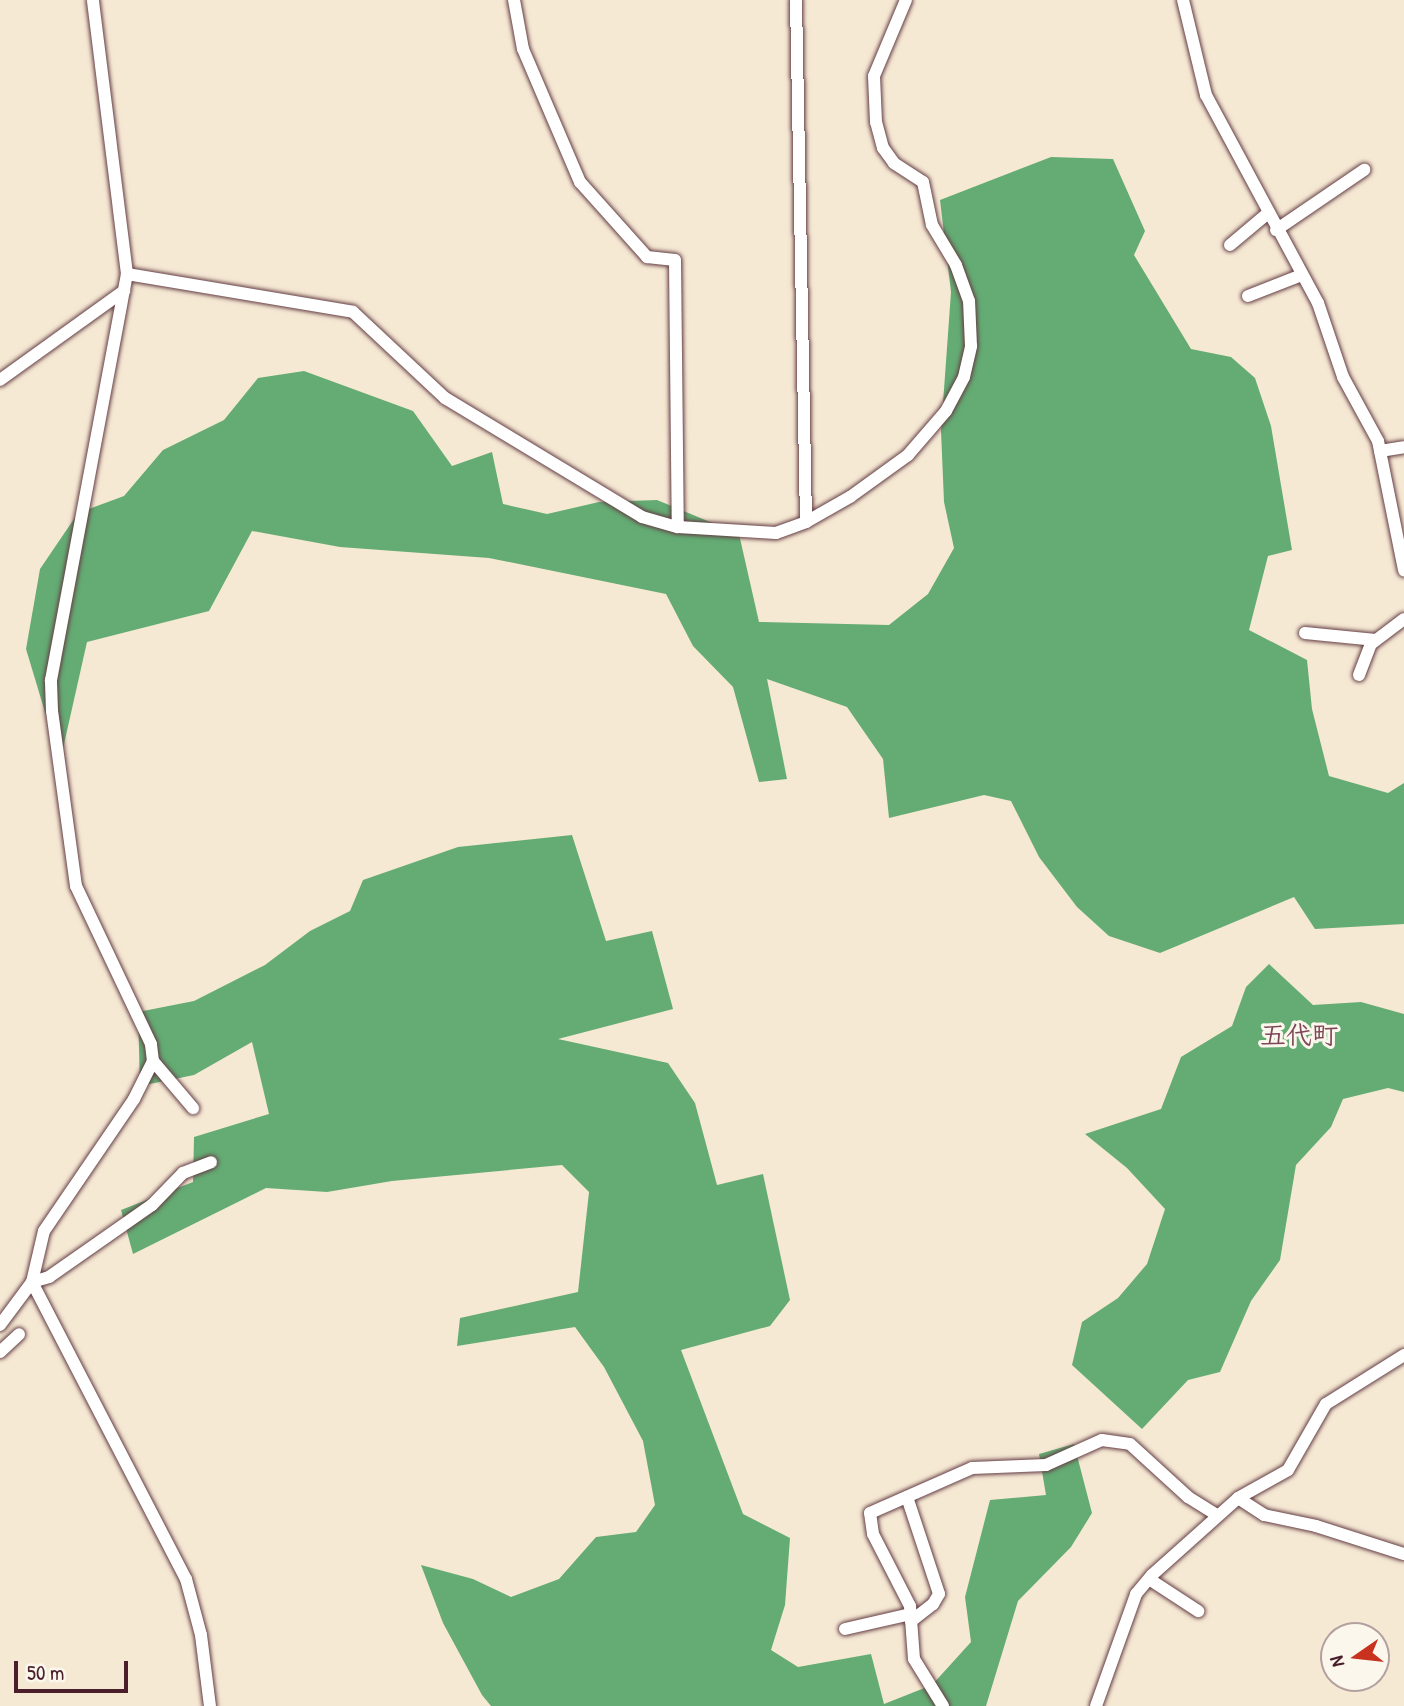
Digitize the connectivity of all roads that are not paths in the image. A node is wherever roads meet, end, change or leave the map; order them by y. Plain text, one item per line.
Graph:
1 (93, 0) edge
2 (513, 0) edge
3 (796, 0) edge
4 (906, 0) edge
5 (1183, 0) edge
6 (1364, 170) dead end
7 (1267, 214) junction
8 (1276, 230) junction
9 (1230, 245) dead end
10 (127, 274) junction
11 (1302, 275) junction
12 (124, 291) junction
13 (1248, 296) dead end
14 (0, 380) edge
15 (1404, 447) edge
16 (1380, 451) junction
17 (806, 522) junction
18 (678, 527) junction
19 (1404, 570) edge
20 (1404, 619) edge
21 (1305, 633) dead end
22 (1376, 640) junction
23 (1359, 675) dead end
24 (153, 1061) junction
25 (193, 1108) dead end
26 (211, 1162) dead end
27 (32, 1282) junction
28 (0, 1325) edge
29 (19, 1334) dead end
30 (0, 1352) edge
31 (1404, 1355) edge
32 (907, 1497) junction
33 (1237, 1498) junction
34 (1217, 1515) junction
35 (1404, 1554) edge
36 (1149, 1579) junction
37 (1198, 1611) dead end
38 (911, 1618) junction
39 (845, 1629) dead end
40 (210, 1706) edge
41 (943, 1706) edge
42 (1096, 1706) edge

1 - 10 street
2 - 18 street
3 - 17 street
4 - 17 street
5 - 7 street
6 - 8 street
7 - 8 street
7 - 9 street
8 - 11 street
10 - 12 street
10 - 18 street
11 - 13 street
11 - 16 street
12 - 14 street
12 - 24 street
15 - 16 street
16 - 19 street
17 - 18 street
20 - 22 street
21 - 22 street
22 - 23 street
24 - 25 street
24 - 27 street
26 - 27 street
27 - 28 street
27 - 40 street
29 - 30 street
31 - 33 street
32 - 34 street
32 - 38 street
32 - 38 street
33 - 34 street
33 - 35 street
34 - 36 street
36 - 37 street
36 - 42 street
38 - 39 street
38 - 41 street

